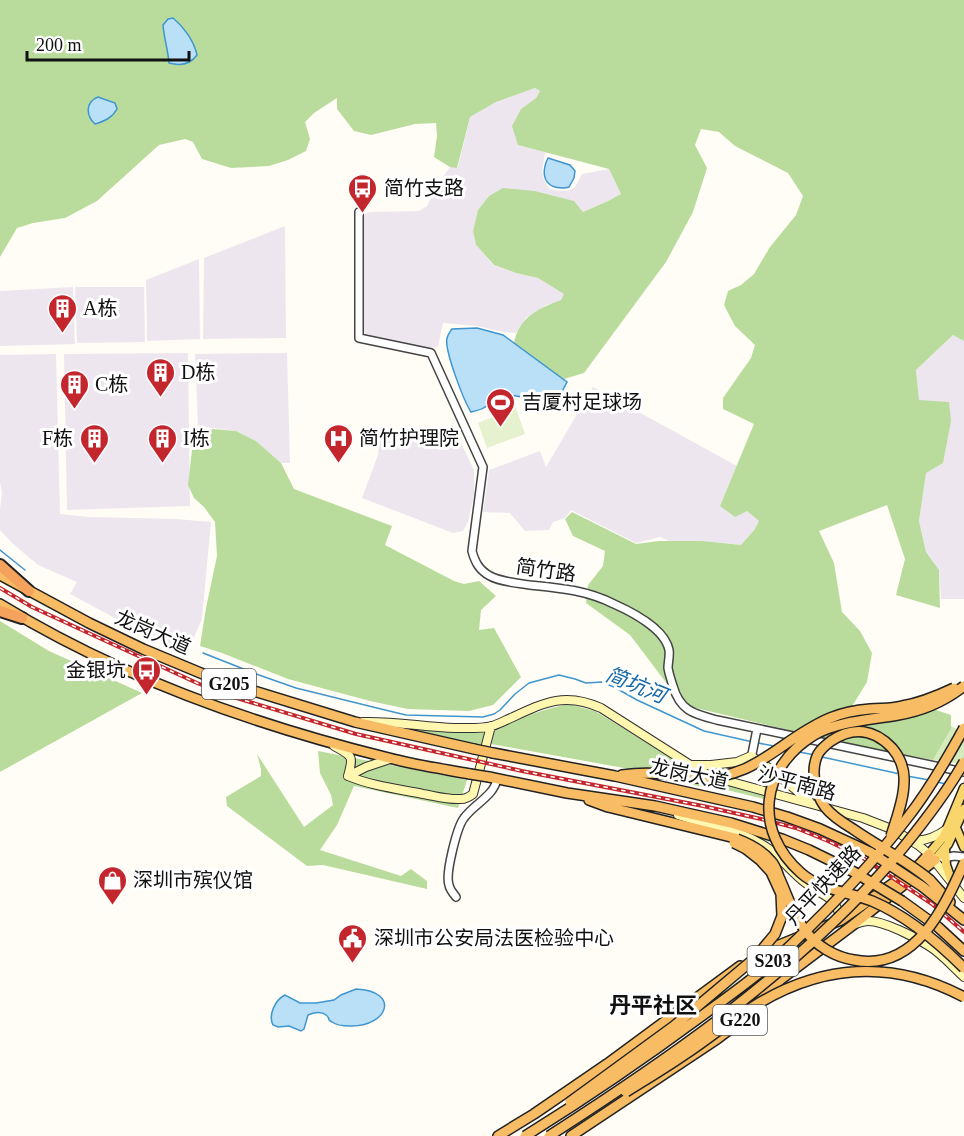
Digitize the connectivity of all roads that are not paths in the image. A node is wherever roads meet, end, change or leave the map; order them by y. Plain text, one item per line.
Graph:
1 (358, 212) dead end
2 (0, 565) edge
3 (0, 575) edge
4 (29, 591) junction
5 (0, 604) edge
6 (0, 611) edge
7 (22, 618) junction
8 (964, 685) edge
9 (355, 722) junction
10 (491, 726) junction
11 (964, 728) edge
12 (757, 731) junction
13 (324, 741) junction
14 (751, 755) junction
15 (390, 759) junction
16 (964, 762) edge
17 (689, 765) junction
18 (964, 772) edge
19 (348, 776) junction
20 (615, 776) junction
21 (493, 778) junction
22 (964, 788) edge
23 (567, 792) junction
24 (813, 804) junction
25 (657, 807) junction
26 (964, 809) edge
27 (954, 824) junction
28 (891, 839) junction
29 (910, 840) junction
30 (734, 841) junction
31 (918, 845) junction
32 (964, 847) edge
33 (945, 853) junction
34 (964, 857) edge
35 (927, 860) junction
36 (964, 865) edge
37 (952, 882) junction
38 (926, 884) junction
39 (456, 897) dead end
40 (964, 897) edge
41 (841, 920) junction
42 (964, 920) edge
43 (853, 925) junction
44 (964, 951) edge
45 (964, 968) edge
46 (964, 977) edge
47 (964, 997) edge
48 (651, 1032) junction
49 (675, 1067) junction
50 (498, 1136) edge
51 (525, 1136) edge
52 (550, 1136) edge
53 (571, 1136) edge

1 - 12 street, 简竹路
2 - 4 highway
3 - 4 highway, 龙岗大道 / G205
4 - 9 highway, 龙岗大道 / G205
5 - 7 highway, G205
6 - 7 highway
7 - 13 highway, G205
8 - 20 highway, bridge
8 - 45 highway, bridge
9 - 10 main road, 沙平南路
9 - 20 highway, 龙岗大道 / G205, bridge
10 - 17 main road, 沙平南路
10 - 19 main road
11 - 28 highway, 丹平快速路 / S203, bridge
12 - 14 street
12 - 18 street, 简竹路
13 - 15 highway, G205
13 - 19 main road
14 - 17 main road
14 - 24 main road
15 - 19 main road
15 - 21 highway, G205, bridge
16 - 52 highway, 丹平快速路 / S203, bridge
17 - 24 main road, 沙平南路
20 - 38 highway, 龙岗大道 / G205, bridge
21 - 23 highway, 龙岗大道 / G205
21 - 39 street
22 - 27 main road
23 - 25 highway, 龙岗大道 / G205
23 - 30 highway
24 - 29 main road, 沙平南路
25 - 41 main road
25 - 44 highway, 龙岗大道 / G205, bridge
26 - 27 main road
27 - 29 main road
27 - 32 main road
27 - 33 main road
27 - 35 main road
28 - 38 highway, bridge
28 - 51 highway, 丹平快速路 / S203, bridge
29 - 31 main road, 沙平南路
30 - 36 highway, bridge
30 - 51 highway, bridge
31 - 35 main road, 沙平南路
31 - 35 main road
33 - 34 street
33 - 35 main road
33 - 37 main road
35 - 37 main road, 沙平南路
35 - 41 highway, G220
35 - 43 highway, G220
36 - 40 main road
37 - 40 main road, 沙平南路
38 - 42 highway
41 - 48 highway, G220
43 - 46 main road
43 - 49 highway, G220
47 - 52 highway, bridge
48 - 49 highway
48 - 50 highway, G220
49 - 53 highway, G220

